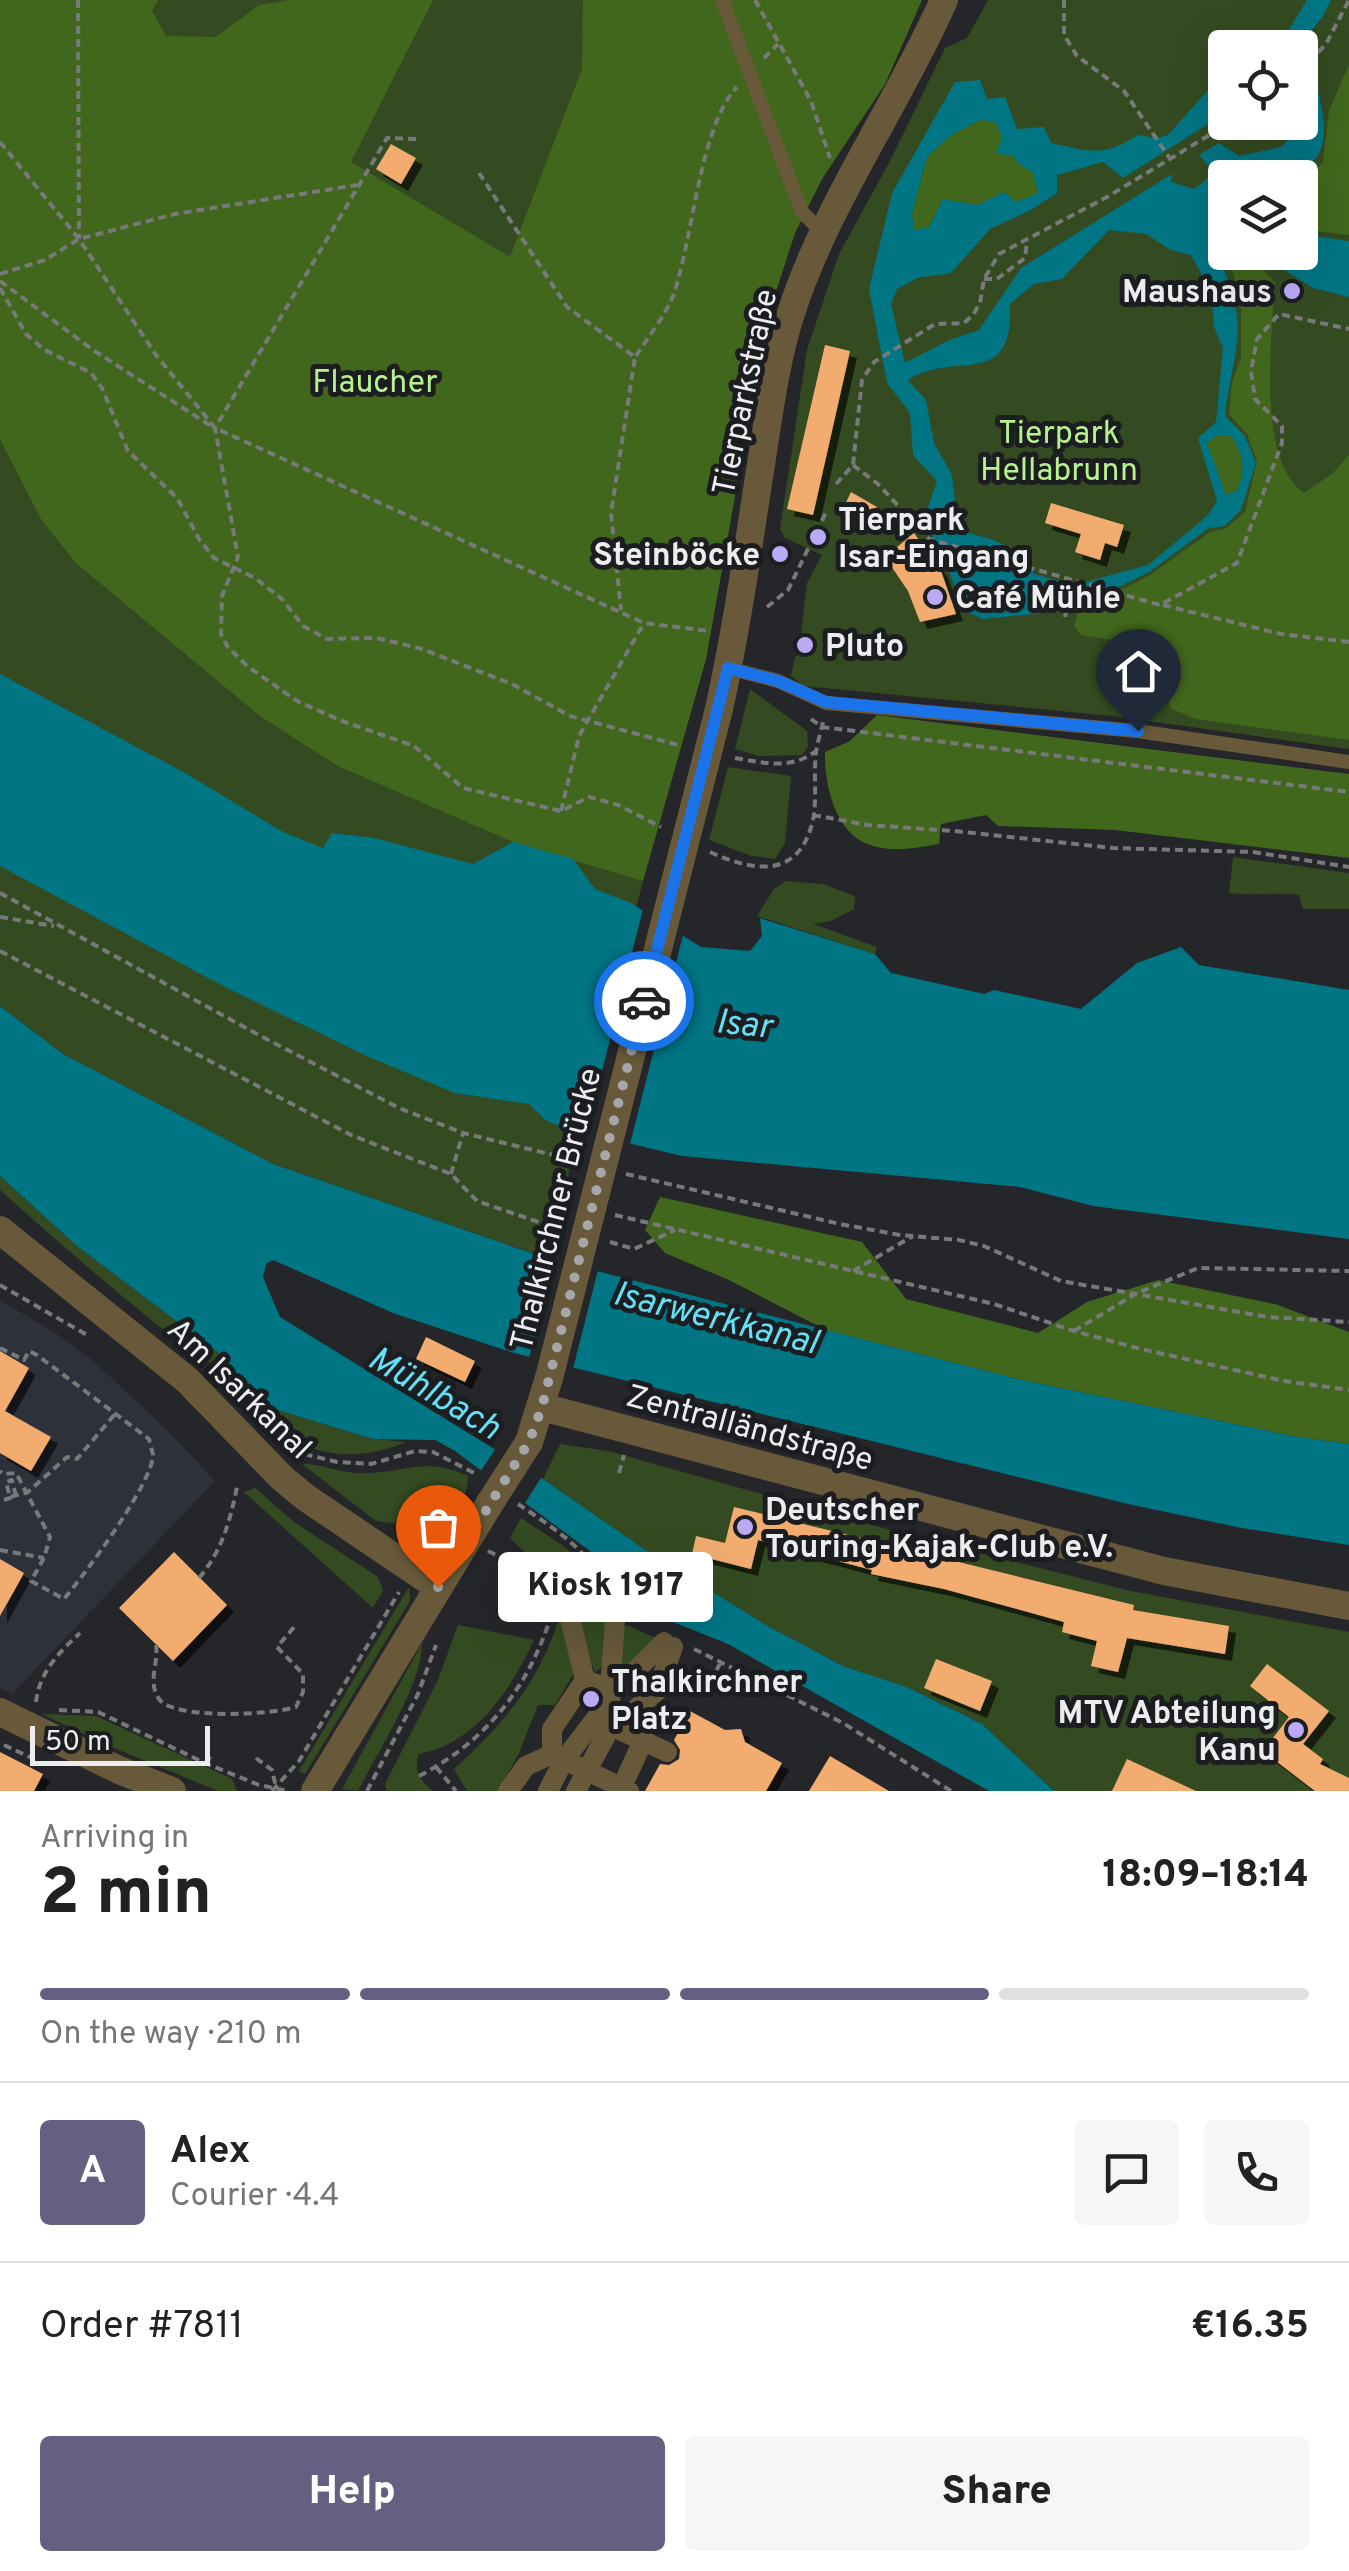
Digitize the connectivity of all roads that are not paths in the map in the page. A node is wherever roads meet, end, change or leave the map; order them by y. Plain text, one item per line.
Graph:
1 (722, 0) edge
2 (944, 0) edge
3 (824, 233) junction
4 (728, 668) junction
5 (718, 709) joint
6 (1349, 762) edge
7 (0, 1230) edge
8 (542, 1407) junction
9 (438, 1587) junction
10 (559, 1605) road end
11 (1349, 1606) edge
12 (616, 1620) dead end
13 (585, 1680) junction
14 (617, 1691) junction
15 (638, 1707) junction
16 (0, 1712) edge
17 (610, 1726) junction
18 (643, 1741) junction
19 (667, 1752) dead end
20 (558, 1757) junction
21 (587, 1770) junction
22 (624, 1790) edge
23 (172, 1791) edge
24 (316, 1791) edge
25 (508, 1791) edge
26 (548, 1791) edge
27 (576, 1791) edge

1 - 3 lane
2 - 3 street, Tierparkstraße
3 - 4 street, Tierparkstraße
4 - 5 street, Tierparkstraße
4 - 6 lane
5 - 8 street, Thalkirchner Brücke, bridge
7 - 9 street, Am Isarkanal
8 - 9 street, bridge
8 - 11 street, Zentralländstraße
9 - 24 street
10 - 13 street
12 - 14 street
13 - 14 street
13 - 20 street
14 - 15 street
14 - 15 street
14 - 17 street
14 - 20 street
15 - 18 street
16 - 23 street
17 - 18 street
17 - 21 street
18 - 19 street
18 - 22 street
20 - 21 street
20 - 25 street
20 - 26 street
21 - 22 street
21 - 27 street

